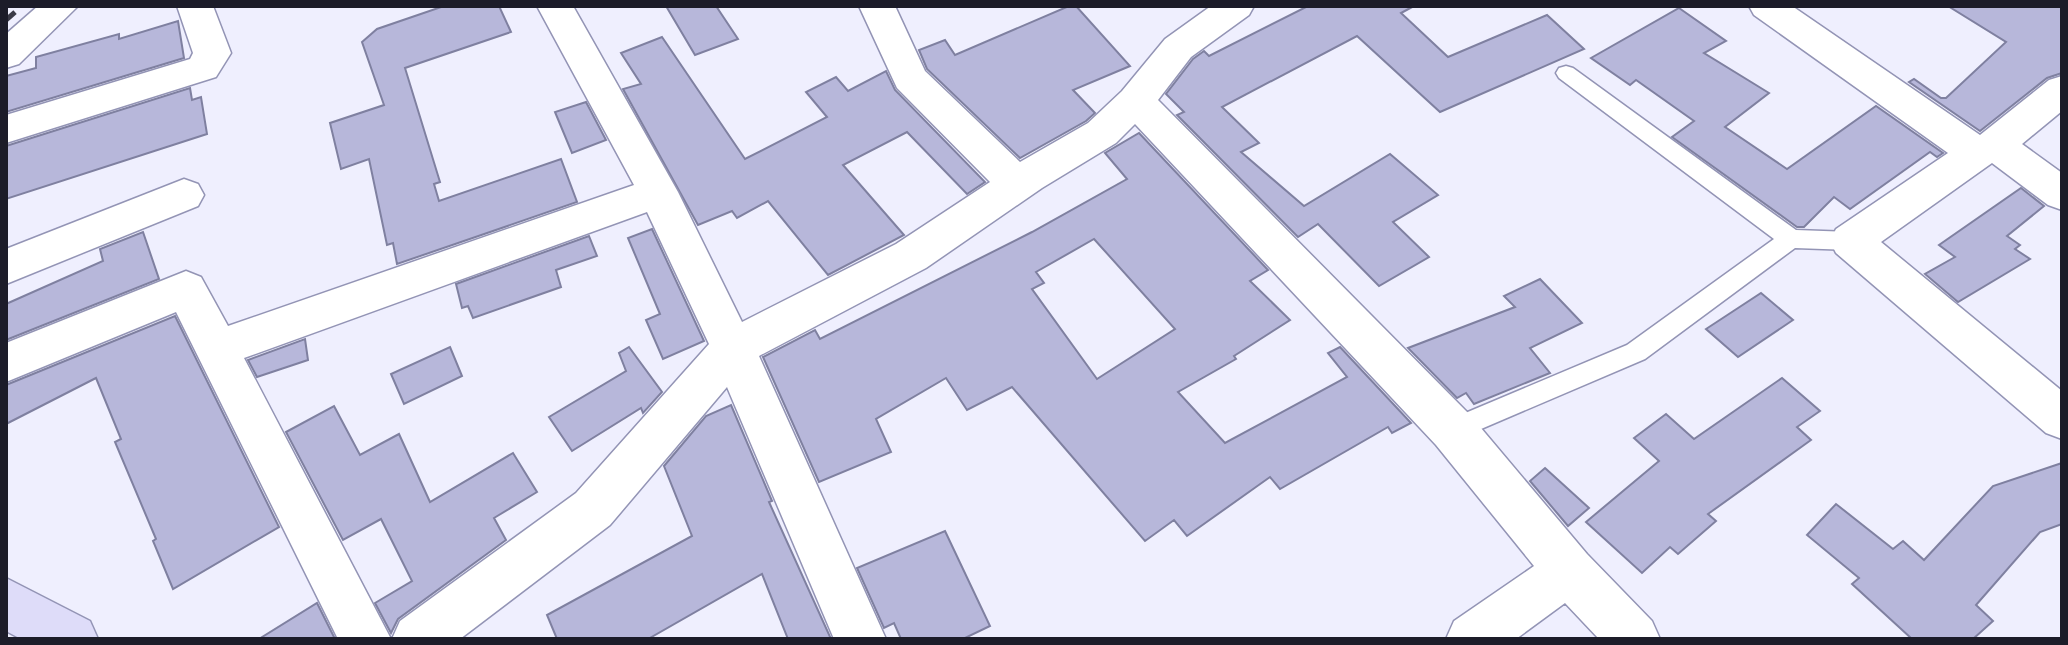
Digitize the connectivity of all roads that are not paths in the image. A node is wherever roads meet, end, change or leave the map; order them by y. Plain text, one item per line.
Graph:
1 (60, 6) edge
2 (195, 6) edge
3 (555, 6) edge
4 (877, 6) edge
5 (1236, 6) edge
6 (1767, 6) edge
7 (6, 55) edge
8 (1566, 73) dead end
9 (2062, 90) edge
10 (1136, 101) junction
11 (6, 129) edge
12 (1986, 149) junction
13 (1017, 184) junction
14 (658, 192) junction
15 (2062, 194) edge
16 (184, 195) dead end
17 (1791, 239) junction
18 (1851, 241) junction
19 (6, 267) edge
20 (733, 348) junction
21 (217, 349) junction
22 (6, 363) edge
23 (2062, 419) edge
24 (1453, 430) junction
25 (1569, 571) junction
26 (6, 603) edge
27 (72, 639) edge
28 (365, 639) edge
29 (418, 639) edge
30 (860, 639) edge
31 (1472, 639) edge
32 (1634, 639) edge

1 - 7 street
2 - 11 street
3 - 14 street
4 - 13 street
5 - 10 street
6 - 12 street
8 - 17 lane
9 - 12 street
10 - 13 street
10 - 24 street
12 - 15 street
12 - 18 street
13 - 20 street
14 - 20 street
14 - 21 street
16 - 19 street
17 - 18 lane
17 - 24 lane
18 - 23 street
20 - 29 street
20 - 30 street
21 - 22 street
21 - 28 street
24 - 25 street
25 - 31 street
25 - 32 street
26 - 27 main road

